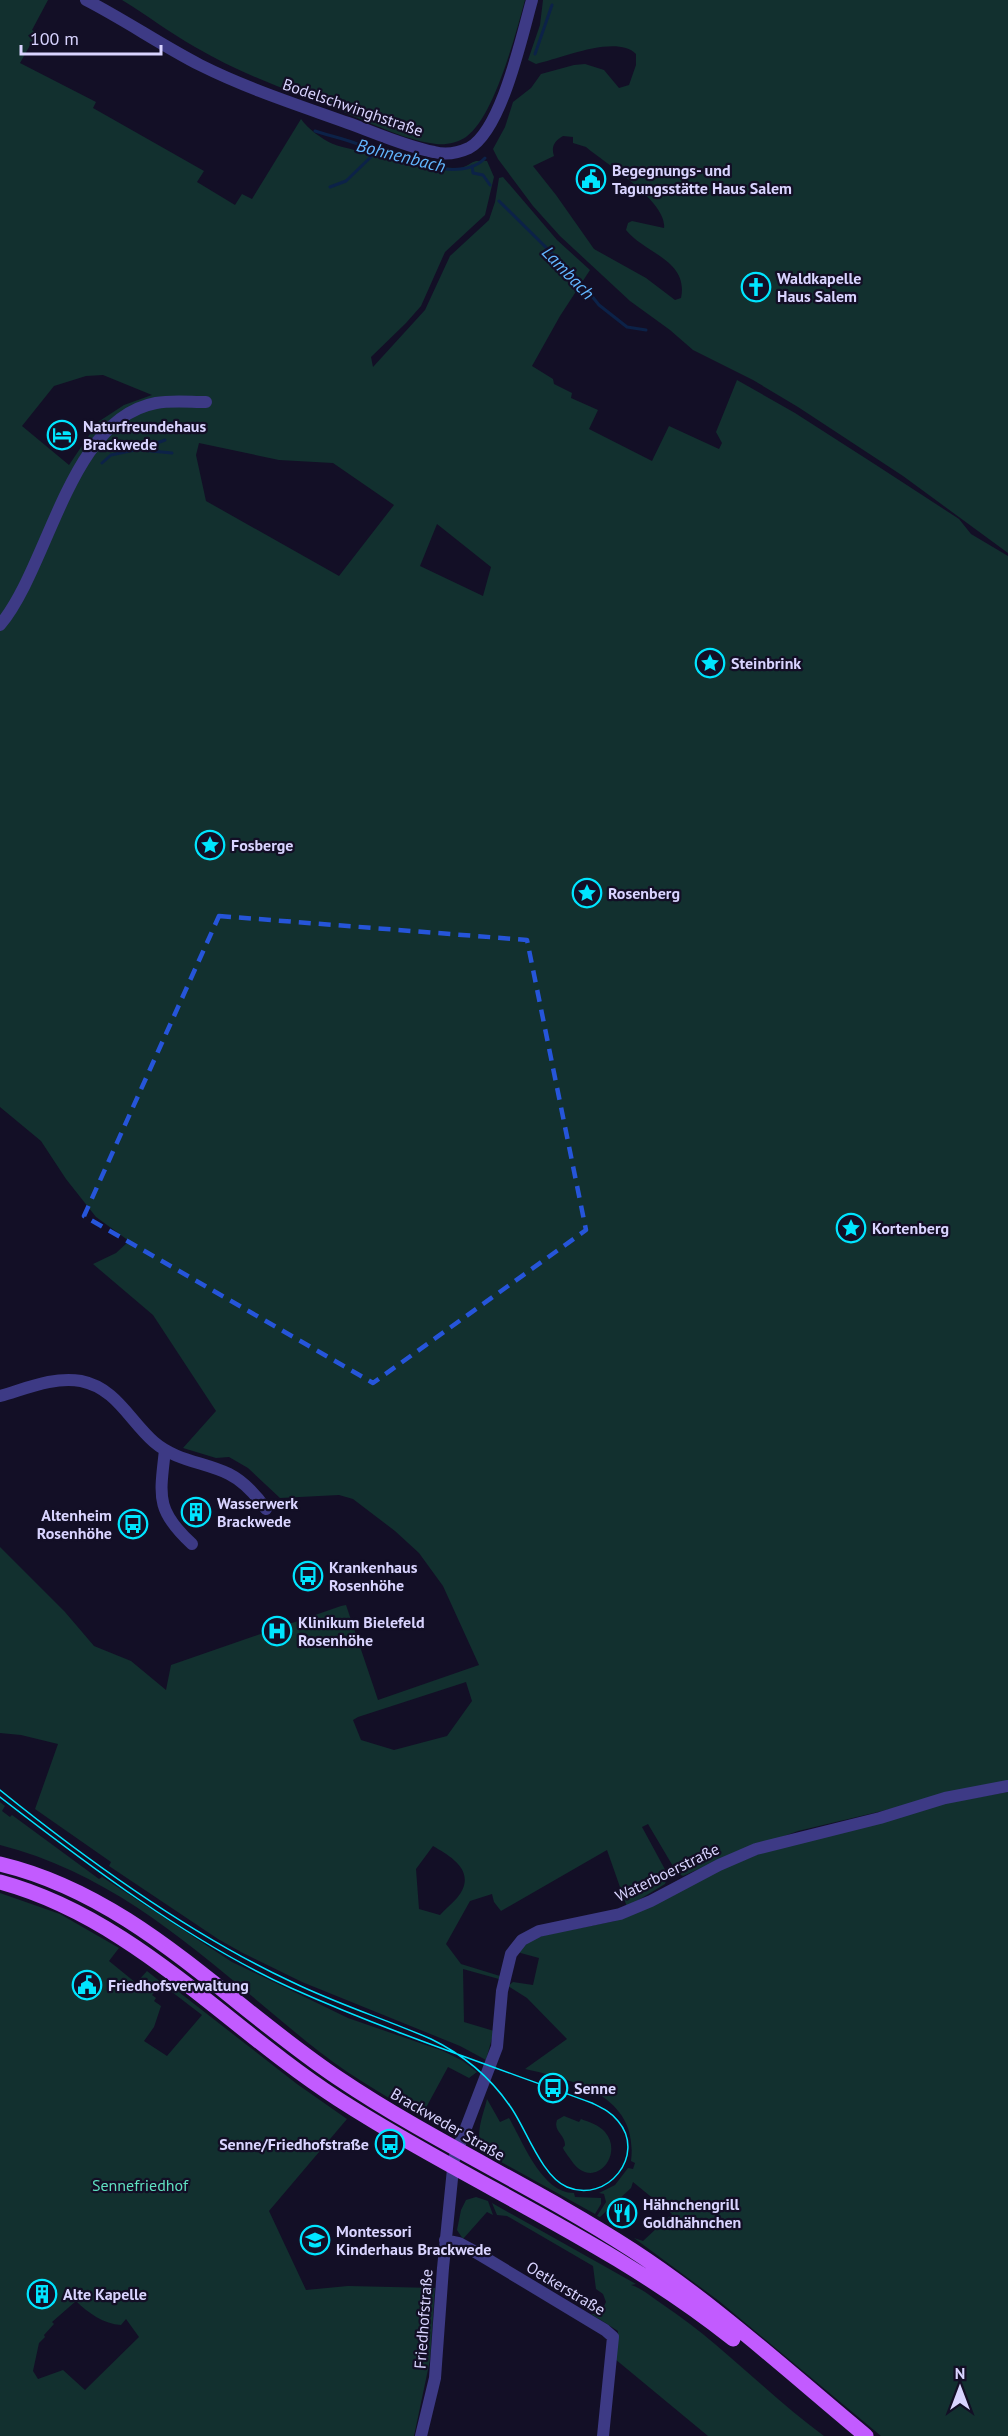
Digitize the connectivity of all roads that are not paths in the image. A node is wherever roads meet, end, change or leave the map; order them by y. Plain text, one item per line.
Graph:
1 (86, 0) edge
2 (532, 0) edge
3 (206, 402) dead end
4 (0, 625) edge
5 (0, 1396) edge
6 (165, 1450) junction
7 (266, 1509) dead end
8 (192, 1544) dead end
9 (1008, 1786) edge
10 (0, 1856) edge
11 (0, 1864) edge
12 (0, 1882) edge
13 (73, 1889) junction
14 (457, 2151) junction
15 (453, 2167) junction
16 (445, 2240) junction
17 (421, 2436) edge
18 (603, 2436) edge
19 (850, 2436) edge
20 (866, 2436) edge

1 - 2 street, Bodelschwinghstraße
3 - 4 street
5 - 6 street
6 - 7 street
6 - 8 street
9 - 14 street, Waterboerstraße
10 - 13 main road
11 - 13 main road, Brackweder Straße
12 - 15 main road, Brackweder Straße
13 - 14 main road, Brackweder Straße
14 - 15 street, Waterboerstraße
14 - 20 main road, Brackweder Straße
15 - 16 street, Friedhofstraße
15 - 19 main road, Brackweder Straße
16 - 17 street, Friedhofstraße
16 - 18 street, Oetkerstraße

